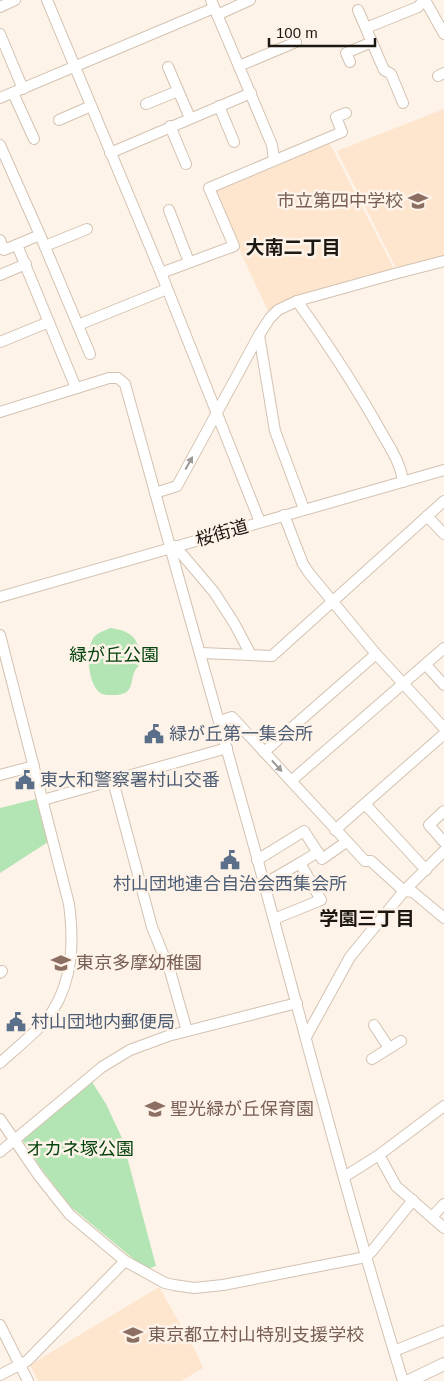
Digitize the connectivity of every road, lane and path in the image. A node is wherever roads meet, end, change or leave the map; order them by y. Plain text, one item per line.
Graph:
1 (14, 0) edge
2 (47, 0) edge
3 (250, 0) edge
4 (425, 0) edge
5 (0, 7) edge
6 (214, 8) edge
7 (358, 10) dead end
8 (366, 28) junction
9 (0, 34) edge
10 (444, 34) edge
11 (296, 42) dead end
12 (372, 42) junction
13 (350, 62) dead end
14 (239, 66) junction
15 (74, 67) junction
16 (168, 67) dead end
17 (18, 91) junction
18 (178, 91) junction
19 (251, 93) junction
20 (0, 98) edge
21 (403, 103) dead end
22 (146, 104) dead end
23 (91, 106) junction
24 (219, 106) junction
25 (346, 114) dead end
26 (190, 118) junction
27 (59, 120) dead end
28 (170, 126) junction
29 (34, 139) dead end
30 (234, 142) dead end
31 (0, 145) edge
32 (110, 153) junction
33 (274, 160) junction
34 (186, 164) dead end
35 (169, 210) dead end
36 (87, 228) dead end
37 (40, 235) junction
38 (0, 240) edge
39 (17, 245) junction
40 (45, 246) junction
41 (444, 261) edge
42 (189, 262) junction
43 (26, 264) junction
44 (161, 272) junction
45 (0, 275) edge
46 (167, 289) junction
47 (297, 301) junction
48 (49, 322) junction
49 (78, 325) junction
50 (259, 335) junction
51 (0, 342) edge
52 (90, 354) dead end
53 (76, 388) junction
54 (0, 412) edge
55 (216, 412) junction
56 (444, 470) edge
57 (403, 482) junction
58 (155, 493) junction
59 (444, 500) edge
60 (304, 509) junction
61 (284, 515) junction
62 (427, 516) junction
63 (260, 522) junction
64 (444, 534) edge
65 (173, 547) junction
66 (0, 597) edge
67 (332, 602) junction
68 (0, 635) edge
69 (444, 648) edge
70 (201, 653) junction
71 (376, 654) junction
72 (251, 655) junction
73 (426, 665) junction
74 (404, 684) junction
75 (444, 685) edge
76 (220, 721) junction
77 (444, 728) edge
78 (444, 734) edge
79 (227, 748) junction
80 (264, 752) junction
81 (34, 766) junction
82 (0, 775) edge
83 (113, 781) junction
84 (291, 781) junction
85 (43, 800) junction
86 (365, 804) junction
87 (444, 811) edge
88 (336, 830) junction
89 (346, 842) junction
90 (444, 842) edge
91 (318, 852) junction
92 (444, 852) edge
93 (258, 860) junction
94 (300, 863) junction
95 (426, 870) junction
96 (264, 884) junction
97 (404, 891) junction
98 (444, 918) edge
99 (274, 919) junction
100 (297, 1004) junction
101 (374, 1025) dead end
102 (187, 1031) junction
103 (306, 1037) junction
104 (401, 1041) dead end
105 (389, 1048) junction
106 (372, 1058) dead end
107 (0, 1064) edge
108 (444, 1106) edge
109 (0, 1119) edge
110 (14, 1140) junction
111 (0, 1152) edge
112 (379, 1156) junction
113 (344, 1177) junction
114 (413, 1200) junction
115 (444, 1204) edge
116 (432, 1217) junction
117 (444, 1228) edge
118 (366, 1257) junction
119 (126, 1261) junction
120 (0, 1325) edge
121 (444, 1331) edge
122 (394, 1351) junction
123 (20, 1364) junction
124 (444, 1364) edge
125 (0, 1375) edge
126 (28, 1381) edge
127 (408, 1381) edge

1 - 5 street
2 - 15 street
3 - 6 street
4 - 8 street
4 - 10 street
6 - 14 street
6 - 15 street
7 - 8 street
8 - 12 street
9 - 17 street
11 - 14 street
12 - 13 street
12 - 21 street
14 - 19 street
15 - 17 street
15 - 23 street
16 - 18 street
17 - 20 street
17 - 29 street
18 - 22 street
18 - 26 street
19 - 24 street
19 - 33 street
23 - 27 street
23 - 32 street
24 - 26 street
24 - 30 street
25 - 33 street
26 - 28 street
28 - 32 street
28 - 34 street
31 - 37 street
32 - 44 street
33 - 42 street
35 - 42 street
36 - 40 street
37 - 39 street
37 - 40 street
38 - 39 street
39 - 43 street
40 - 49 street
41 - 47 street
42 - 44 street
43 - 45 street
43 - 48 street
44 - 46 street
46 - 49 street
46 - 55 street
47 - 50 street
47 - 57 street
48 - 51 street
48 - 53 street
49 - 52 street
50 - 55 street
50 - 60 street
53 - 54 street
53 - 58 street
58 -> 55 street
55 - 63 street
56 - 57 street, 桜街道
57 - 60 street, 桜街道
58 - 65 street
59 - 62 street
60 - 61 street, 桜街道
61 - 63 street, 桜街道
61 - 67 street
62 - 64 street
62 - 67 street
63 - 65 street, 桜街道
65 - 66 street, 桜街道
65 - 70 street
65 - 72 street
67 - 71 street
67 - 72 street
68 - 81 street
69 - 73 street
70 - 72 street
70 - 76 street
71 - 74 street
71 - 80 street
73 - 74 street
73 - 75 street
74 - 77 street
74 - 84 street
76 - 79 street
76 - 80 street
78 - 86 street
79 - 83 street
79 - 93 street
80 -> 84 street
81 - 82 street
81 - 85 street
83 - 85 street
83 - 102 street
84 - 88 street
85 - 107 street
86 - 88 street
86 - 95 street
87 - 90 street
88 - 89 street
89 - 91 street
89 - 97 street
91 - 93 street
91 - 94 street
92 - 95 street
93 - 96 street
94 - 96 street
94 - 99 street
95 - 97 street
96 - 99 street
97 - 98 street
97 - 103 street
99 - 100 street
100 - 102 street
100 - 103 street
101 - 105 street
102 - 110 street
103 - 113 street
104 - 105 street
105 - 106 street
108 - 112 street
109 - 110 street
110 - 111 street
110 - 119 street
112 - 113 street
112 - 114 street
113 - 118 street
114 - 116 street
114 - 118 street
115 - 116 street
116 - 117 street
118 - 119 street
118 - 122 street
119 - 123 street
120 - 123 street
121 - 122 street
122 - 127 street
123 - 125 street
123 - 126 street
124 - 127 main road

